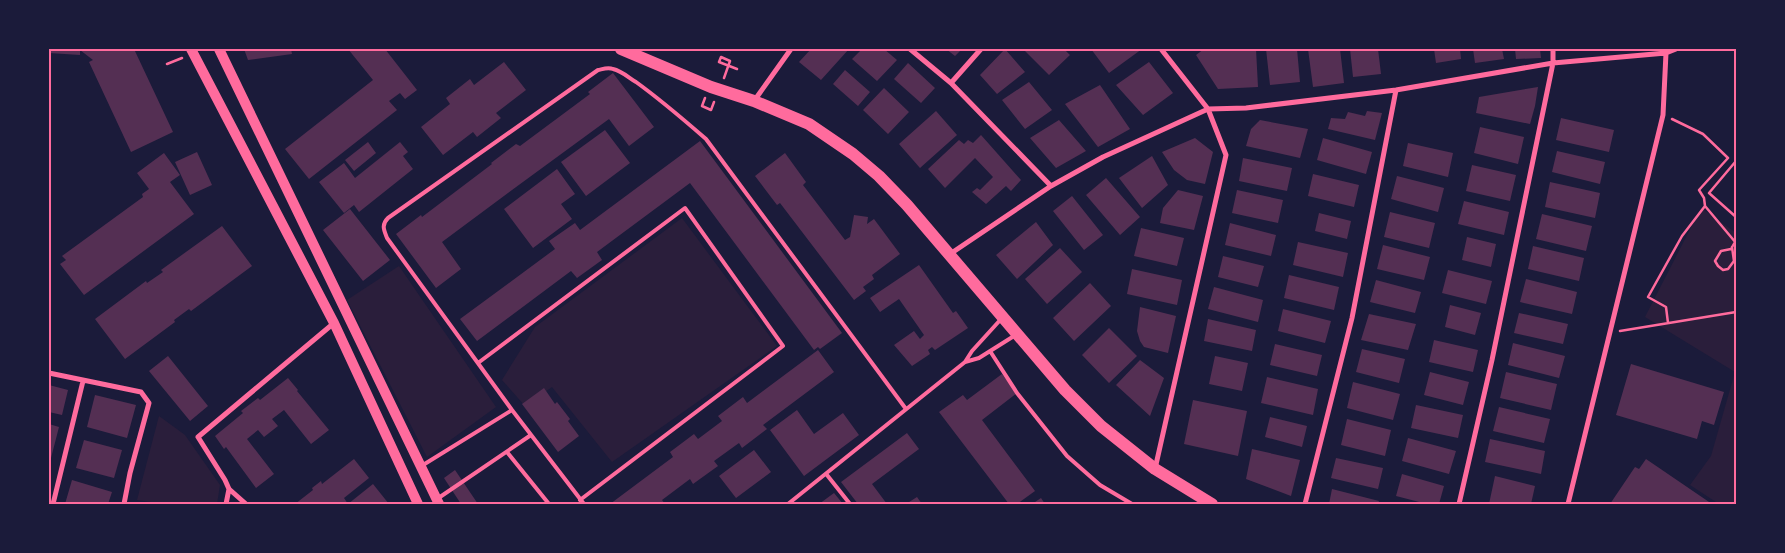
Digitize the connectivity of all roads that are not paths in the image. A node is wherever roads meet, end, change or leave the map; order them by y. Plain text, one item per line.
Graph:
1 (191, 49) edge
2 (219, 49) edge
3 (622, 49) edge
4 (791, 49) edge
5 (910, 49) edge
6 (981, 49) edge
7 (1161, 49) edge
8 (1553, 49) edge
9 (1676, 49) edge
10 (1666, 54) junction
11 (1553, 63) junction
12 (952, 83) junction
13 (1396, 90) junction
14 (754, 101) junction
15 (1208, 109) junction
16 (1051, 186) junction
17 (950, 254) junction
18 (1004, 317) junction
19 (334, 323) junction
20 (1018, 334) junction
21 (990, 351) junction
22 (965, 362) junction
23 (478, 363) junction
24 (49, 373) edge
25 (83, 381) junction
26 (906, 408) junction
27 (512, 410) junction
28 (531, 435) junction
29 (507, 452) junction
30 (421, 466) junction
31 (1155, 469) junction
32 (827, 474) junction
33 (229, 490) junction
34 (580, 500) junction
35 (438, 502) edge
36 (53, 504) edge
37 (124, 504) edge
38 (226, 504) edge
39 (246, 504) edge
40 (418, 504) edge
41 (549, 504) edge
42 (584, 504) edge
43 (788, 504) edge
44 (850, 504) edge
45 (1132, 504) edge
46 (1212, 504) edge
47 (1305, 504) edge
48 (1459, 504) edge
49 (1568, 504) edge

1 - 19 main road
2 - 30 main road
3 - 14 main road
4 - 14 street
5 - 12 street
6 - 12 street
7 - 15 street
8 - 11 street
9 - 10 street
10 - 11 street
10 - 49 street
11 - 13 street
11 - 48 street
12 - 16 street
13 - 15 street
13 - 47 street
14 - 17 main road
15 - 16 street
15 - 31 street
16 - 17 street
17 - 18 main road
18 - 20 main road
18 - 22 lane
19 - 33 street
19 - 40 main road
20 - 21 lane
20 - 31 main road
21 - 22 lane
21 - 45 lane
22 - 26 lane
23 - 26 lane
23 - 27 lane
23 - 34 lane
24 - 25 street
25 - 36 street
25 - 37 street
26 - 32 lane
27 - 28 lane
27 - 30 lane
28 - 29 lane
28 - 34 lane
29 - 35 lane
29 - 41 lane
30 - 35 main road
31 - 46 main road
32 - 43 lane
32 - 44 lane
33 - 38 street
33 - 39 street
34 - 42 lane

